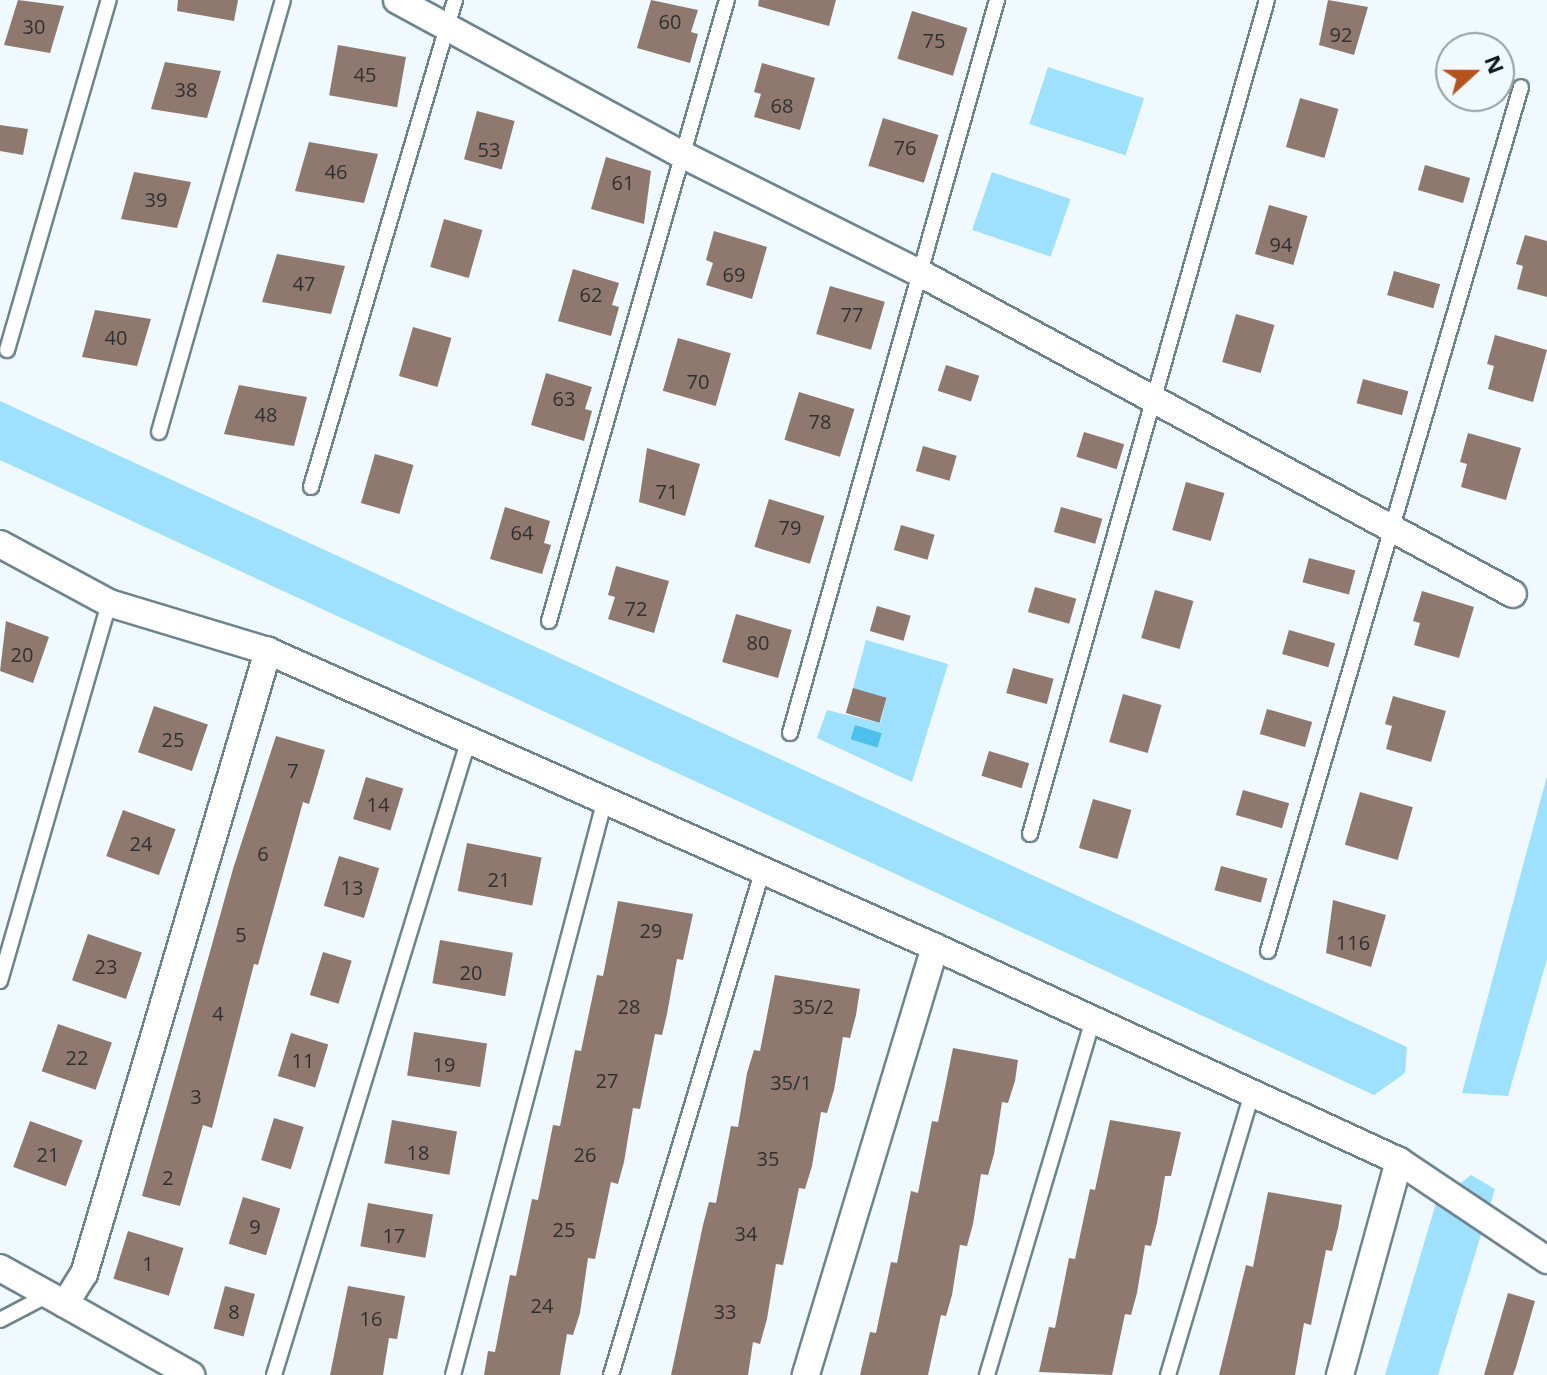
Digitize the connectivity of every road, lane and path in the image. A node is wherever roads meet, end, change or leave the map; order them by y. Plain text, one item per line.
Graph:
1 (109, 0) edge
2 (283, 0) edge
3 (397, 0) edge
4 (455, 0) edge
5 (727, 0) edge
6 (997, 0) edge
7 (1267, 0) edge
8 (448, 27) junction
9 (1521, 87) dead end
10 (683, 155) junction
11 (920, 273) junction
12 (7, 350) dead end
13 (1154, 398) junction
14 (159, 432) dead end
15 (311, 487) dead end
16 (1392, 526) junction
17 (0, 544) edge
18 (1513, 594) dead end
19 (109, 603) junction
20 (549, 621) dead end
21 (268, 651) junction
22 (790, 733) dead end
23 (468, 742) junction
24 (604, 803) junction
25 (1030, 834) dead end
26 (763, 869) junction
27 (935, 947) junction
28 (1268, 951) dead end
29 (0, 981) edge
30 (1092, 1022) junction
31 (1252, 1093) junction
32 (1399, 1161) junction
33 (1547, 1260) edge
34 (0, 1268) edge
35 (56, 1299) junction
36 (0, 1320) edge
37 (191, 1375) edge
38 (274, 1375) edge
39 (453, 1375) edge
40 (611, 1375) edge
41 (806, 1375) edge
42 (987, 1375) edge
43 (1168, 1375) edge
44 (1340, 1375) edge

1 - 12 lane
2 - 14 lane
3 - 8 street
4 - 8 lane
5 - 10 lane
6 - 11 lane
7 - 13 lane
8 - 10 street
8 - 15 lane
9 - 16 lane
10 - 11 street
10 - 20 lane
11 - 13 street
11 - 22 lane
13 - 16 street
13 - 25 lane
16 - 18 street
16 - 28 lane
17 - 19 street
19 - 21 street
19 - 29 lane
21 - 23 street
21 - 35 street
23 - 24 street
23 - 38 lane
24 - 26 street
24 - 39 lane
26 - 27 street
26 - 40 lane
27 - 30 street
27 - 41 street
30 - 31 street
30 - 42 lane
31 - 32 street
31 - 43 lane
32 - 33 street
32 - 44 street
34 - 35 street
35 - 36 lane
35 - 37 street

